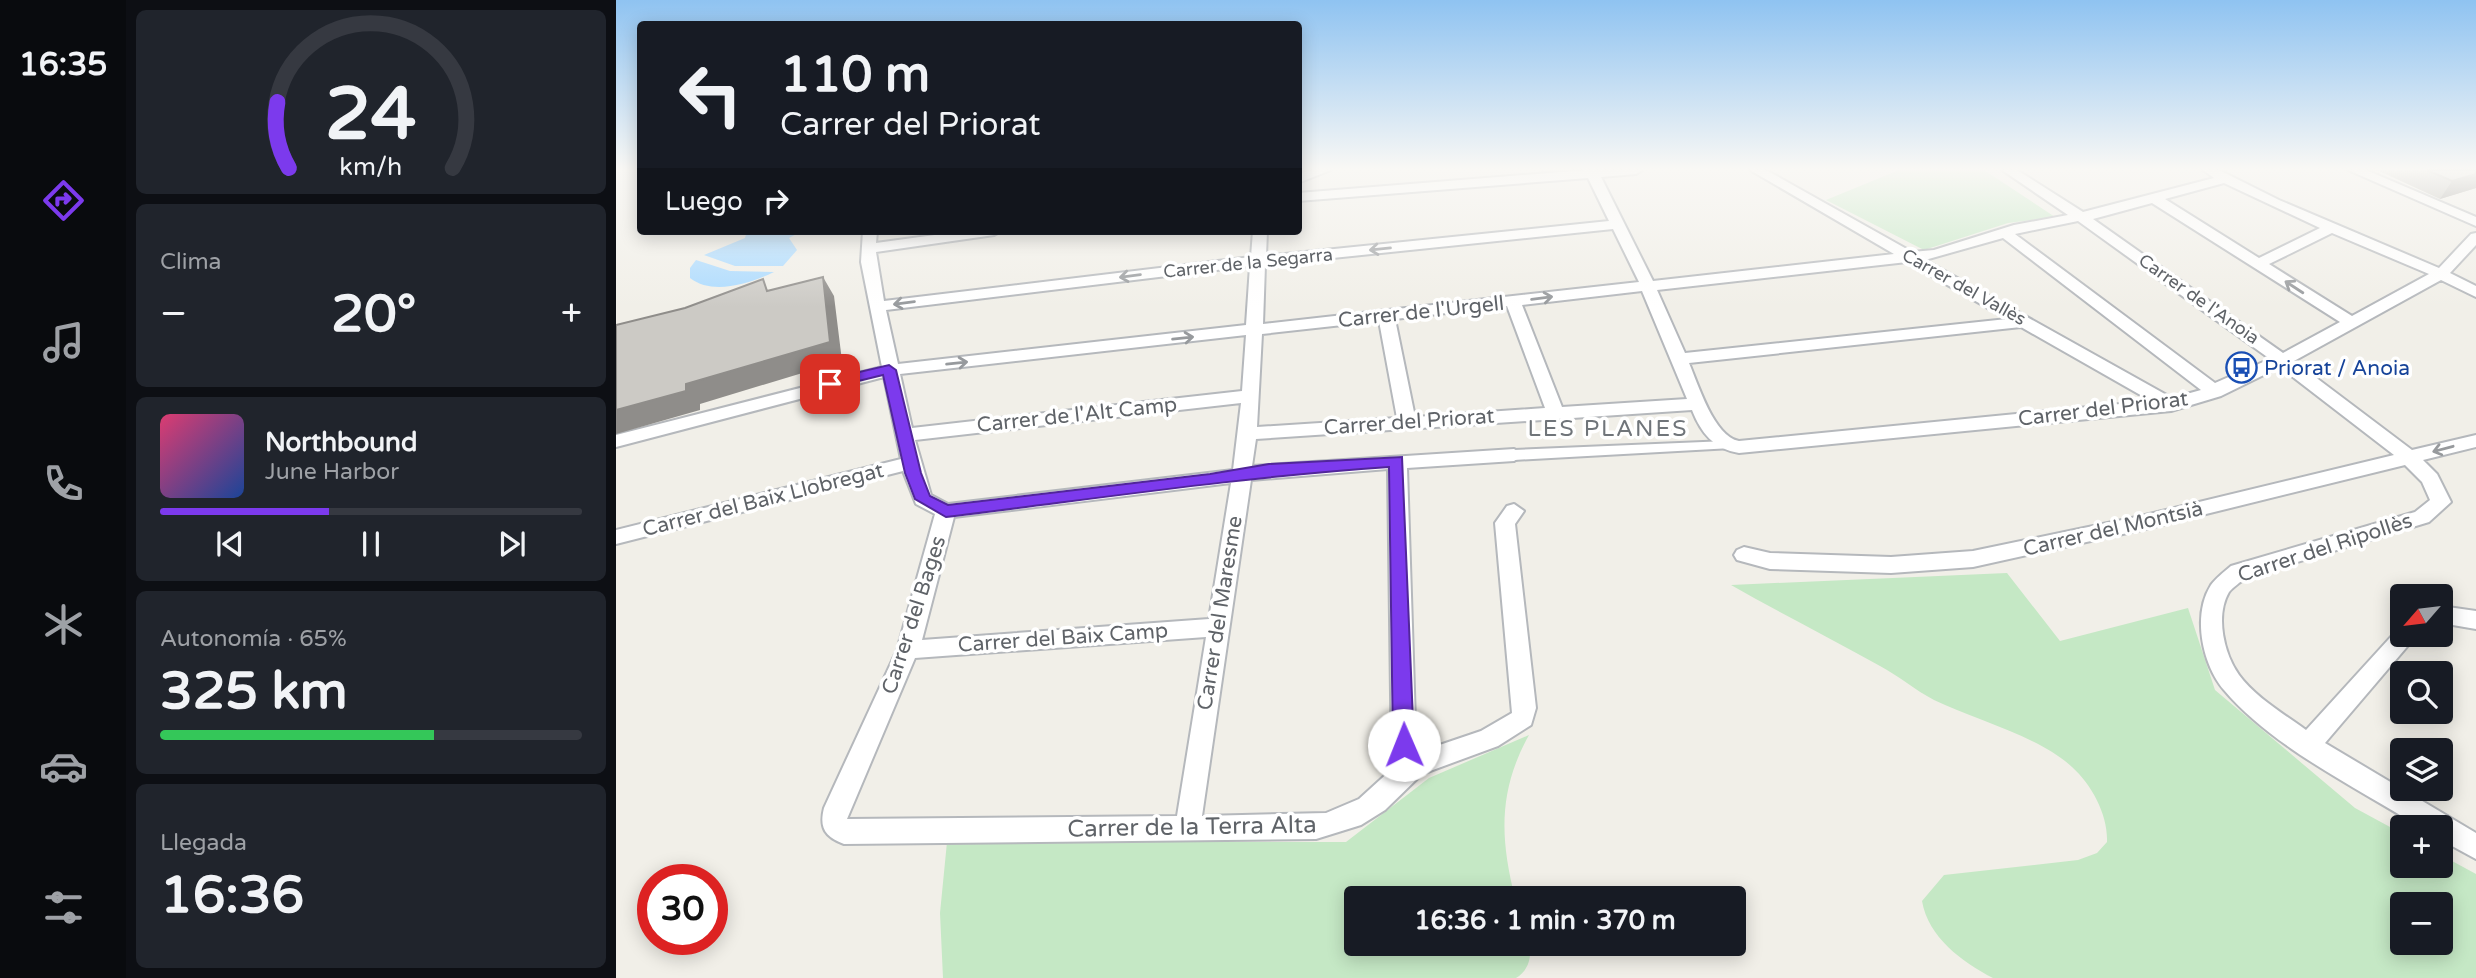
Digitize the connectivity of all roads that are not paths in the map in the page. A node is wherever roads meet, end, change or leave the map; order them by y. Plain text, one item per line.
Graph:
1 (1615, 216) edge
2 (1837, 216) edge
3 (2088, 216) edge
4 (2181, 216) edge
5 (2304, 216) edge
6 (2082, 217) junction
7 (1619, 224) junction
8 (2331, 228) junction
9 (2004, 232) junction
10 (869, 235) edge
11 (964, 235) edge
12 (1259, 235) edge
13 (2476, 237) edge
14 (867, 248) junction
15 (1910, 257) junction
16 (1258, 261) junction
17 (2258, 264) junction
18 (2442, 274) junction
19 (1647, 284) junction
20 (2476, 292) edge
21 (1513, 301) junction
22 (879, 306) junction
23 (1386, 316) junction
24 (2024, 322) junction
25 (2352, 323) junction
26 (1255, 330) junction
27 (1678, 359) junction
28 (2283, 360) junction
29 (889, 370) junction
30 (2215, 391) junction
31 (1250, 396) junction
32 (1697, 404) junction
33 (2171, 405) junction
34 (1555, 412) junction
35 (1407, 422) junction
36 (1248, 434) junction
37 (904, 435) junction
38 (2476, 440) edge
39 (616, 441) edge
40 (1727, 445) junction
41 (1514, 455) joint
42 (2410, 458) junction
43 (1397, 461) junction
44 (911, 463) junction
45 (1241, 474) junction
46 (946, 511) junction
47 (1514, 511) dead end
48 (616, 537) edge
49 (1744, 555) dead end
50 (2454, 616) edge
51 (2476, 620) edge
52 (1218, 627) junction
53 (2394, 648) edge
54 (908, 650) junction
55 (2308, 745) junction
56 (1404, 771) junction
57 (833, 823) joint
58 (1188, 826) junction
59 (2476, 847) edge

1 - 7 street
2 - 15 street, Carrer del Vallès
3 - 6 street, Carrer de l'Urgell
4 - 17 street
5 - 8 street
6 - 9 street, Carrer de l'Urgell
6 - 28 street, Carrer de l'Anoia
7 -> 16 street, Carrer de la Segarra
7 - 19 street
8 - 17 street
8 - 18 street
9 - 15 street, Carrer de l'Urgell
9 - 30 street
10 - 14 street
11 - 14 street
12 - 16 street, Carrer del Maresme
13 - 18 street, Carrer del Priorat
14 - 22 street, Carrer del Bages
15 - 19 street, Carrer de l'Urgell
15 - 24 street, Carrer del Vallès
16 -> 22 street, Carrer de la Segarra
16 - 26 street, Carrer del Maresme
25 -> 17 street
18 - 20 street
18 - 25 street, Carrer del Priorat
21 -> 19 street, Carrer de l'Urgell
19 - 27 street
21 - 23 street, Carrer de l'Urgell
21 - 34 street
22 - 29 street, Carrer del Bages
23 - 26 street, Carrer de l'Urgell
23 - 35 street
24 - 27 street
24 - 33 street, Carrer del Vallès
25 - 28 street, Carrer del Priorat
29 -> 26 street, Carrer de l'Urgell
26 - 31 street, Carrer del Maresme
27 - 32 street
28 - 30 street, Carrer del Priorat
28 - 42 street, Carrer del Ripollès
29 - 37 street, Carrer del Bages
29 - 39 street, Carrer de l'Urgell
30 - 33 street, Carrer del Priorat
31 - 36 street, Carrer del Maresme
31 - 37 street, Carrer de l'Alt Camp
32 - 34 street, Carrer del Priorat
32 - 40 street
33 - 40 street, Carrer del Priorat
34 - 35 street, Carrer del Priorat
35 - 36 street, Carrer del Priorat
36 - 45 street, Carrer del Maresme
37 - 44 street, Carrer del Bages
38 -> 42 street, Carrer del Montsià
40 - 41 street
41 - 43 street, Carrer del Priorat
42 - 49 street, Carrer del Montsià
42 - 55 street, Carrer del Ripollès
43 - 45 street, Carrer del Priorat
43 - 56 street
44 - 46 street, Carrer del Bages
44 - 48 street, Carrer del Baix Llobregat
45 - 46 street, Carrer del Priorat
45 - 52 street, Carrer del Maresme
46 - 54 street, Carrer del Bages
47 - 56 street, Carrer de la Terra Alta
50 - 51 street
52 - 54 street, Carrer del Baix Camp
52 - 58 street, Carrer del Maresme
53 - 55 street
54 - 57 street, Carrer del Bages
55 - 59 street, Carrer del Ripollès
56 - 58 street, Carrer de la Terra Alta
57 - 58 street, Carrer de la Terra Alta

